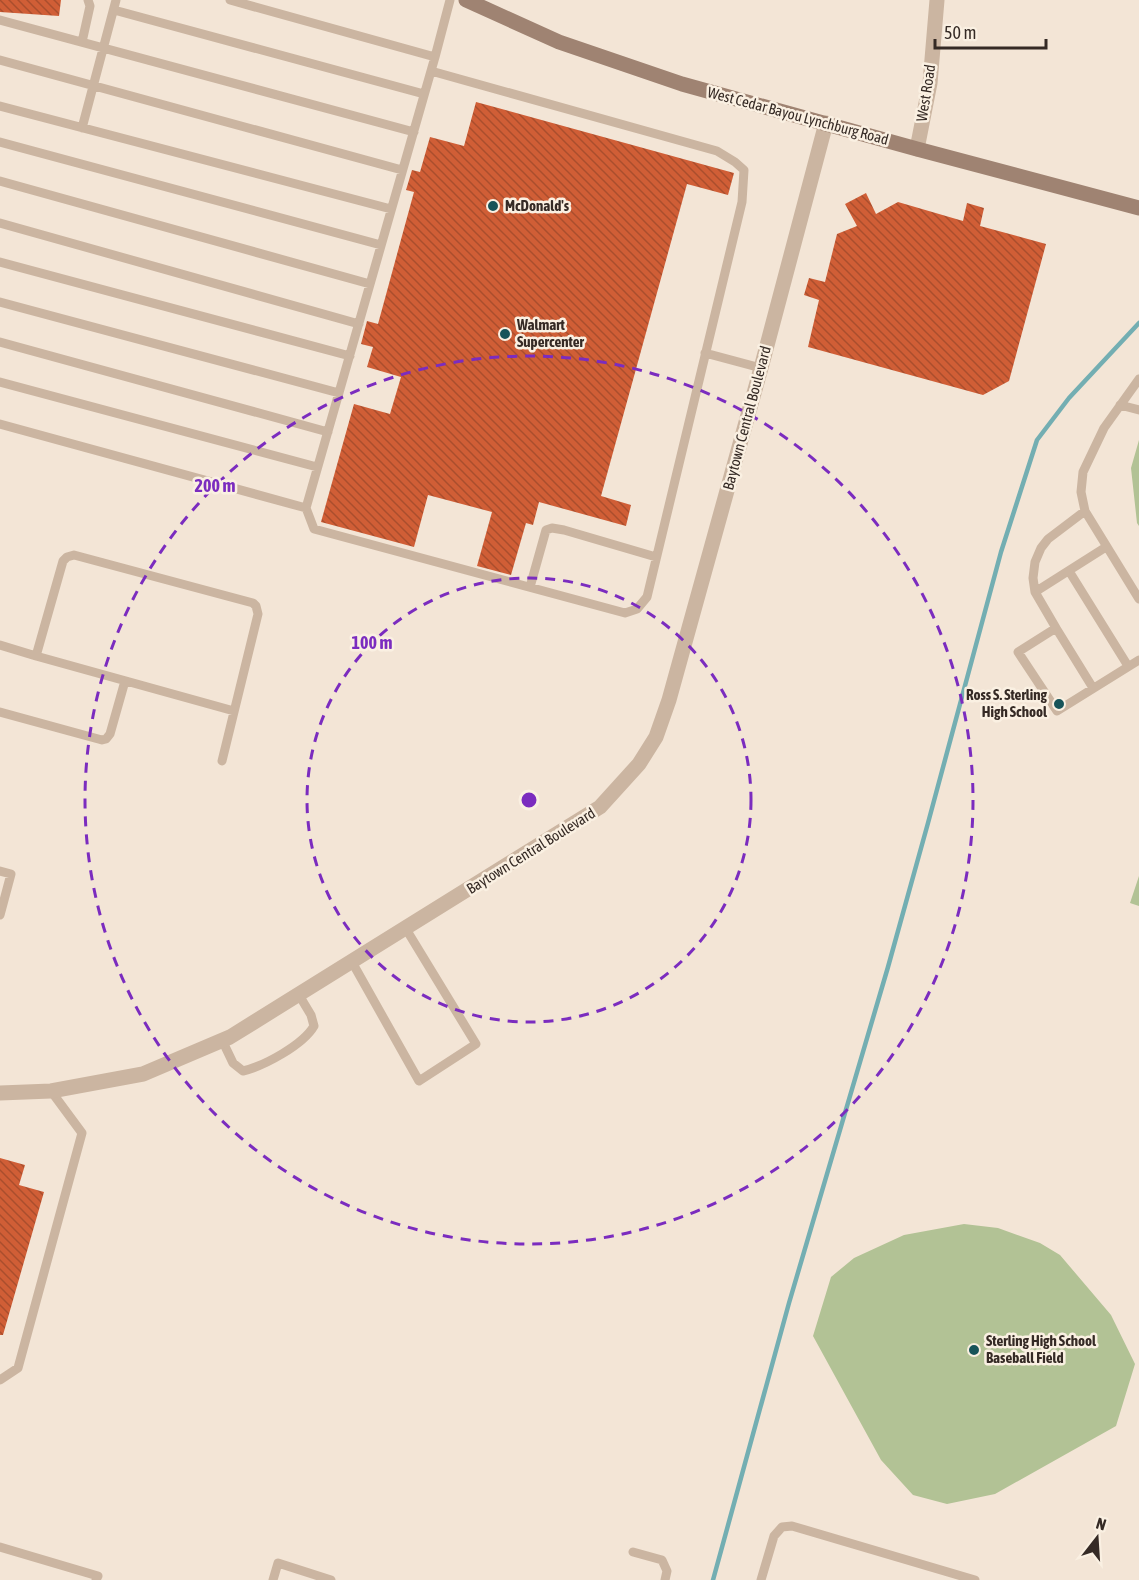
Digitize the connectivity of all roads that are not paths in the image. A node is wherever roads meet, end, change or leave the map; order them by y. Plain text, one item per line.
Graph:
1 (88, 0) edge
2 (116, 0) edge
3 (230, 0) edge
4 (450, 0) edge
5 (466, 0) edge
6 (937, 0) edge
7 (114, 10) junction
8 (0, 20) edge
9 (82, 42) junction
10 (104, 48) junction
11 (435, 57) junction
12 (0, 60) edge
13 (431, 71) junction
14 (94, 86) junction
15 (424, 94) junction
16 (0, 107) edge
17 (826, 123) junction
18 (81, 128) junction
19 (414, 132) junction
20 (0, 142) edge
21 (917, 149) junction
22 (402, 170) junction
23 (0, 181) edge
24 (1139, 208) edge
25 (392, 209) junction
26 (0, 223) edge
27 (381, 244) junction
28 (0, 262) edge
29 (370, 284) junction
30 (0, 302) edge
31 (359, 324) junction
32 (0, 342) edge
33 (705, 353) junction
34 (350, 356) junction
35 (761, 368) junction
36 (1139, 379) edge
37 (0, 382) edge
38 (339, 393) junction
39 (1120, 405) junction
40 (1139, 410) edge
41 (0, 424) edge
42 (328, 432) junction
43 (317, 467) junction
44 (306, 508) junction
45 (1085, 511) junction
46 (1106, 547) junction
47 (656, 557) junction
48 (1069, 571) junction
49 (530, 587) junction
50 (1035, 592) junction
51 (1139, 599) edge
52 (1056, 628) junction
53 (0, 645) edge
54 (36, 656) junction
55 (1139, 660) edge
56 (1128, 666) junction
57 (125, 681) junction
58 (1092, 688) junction
59 (234, 711) junction
60 (0, 712) edge
61 (222, 761) dead end
62 (0, 871) edge
63 (0, 915) edge
64 (406, 928) junction
65 (352, 962) junction
66 (299, 995) junction
67 (222, 1040) junction
68 (51, 1090) junction
69 (0, 1093) edge
70 (0, 1380) edge
71 (0, 1547) edge
72 (633, 1552) dead end
73 (96, 1580) edge
74 (273, 1580) edge
75 (330, 1580) edge
76 (665, 1580) edge
77 (761, 1580) edge
78 (975, 1580) edge

1 - 9 lane
2 - 7 lane
3 - 11 lane
4 - 11 lane
5 - 17 main road, West Cedar Bayou Lynchburg Road
6 - 21 street, West Road
7 - 10 lane
7 - 15 lane
8 - 9 lane
9 - 10 lane
10 - 14 lane
10 - 19 lane
11 - 13 lane
12 - 14 lane
13 - 15 lane
13 - 33 lane
14 - 18 lane
14 - 22 lane
15 - 19 lane
16 - 18 lane
17 - 21 main road, West Cedar Bayou Lynchburg Road
17 - 35 street, Baytown Central Boulevard
18 - 25 lane
19 - 22 lane
20 - 27 lane
21 - 24 main road, West Cedar Bayou Lynchburg Road
22 - 25 lane
23 - 29 lane
25 - 27 lane
26 - 31 lane
27 - 29 lane
28 - 34 lane
29 - 31 lane
30 - 38 lane
31 - 34 lane
32 - 42 lane
33 - 35 lane
33 - 47 lane
34 - 38 lane
35 - 64 street, Baytown Central Boulevard
36 - 39 lane
37 - 43 lane
38 - 42 lane
39 - 40 lane
39 - 45 lane
41 - 44 lane
42 - 43 lane
43 - 44 lane
44 - 49 lane
45 - 46 lane
45 - 50 lane
46 - 48 lane
46 - 51 lane
47 - 49 lane
47 - 49 lane
48 - 50 lane
48 - 56 lane
50 - 52 lane
52 - 58 lane
52 - 58 lane
53 - 54 lane
54 - 57 lane
54 - 59 lane
55 - 56 lane
56 - 58 lane
57 - 59 lane
57 - 60 lane
59 - 61 lane
62 - 63 lane
64 - 65 street, Baytown Central Boulevard
64 - 65 lane
65 - 66 street, Baytown Central Boulevard
66 - 67 street, Baytown Central Boulevard
66 - 67 lane
67 - 68 street, Baytown Central Boulevard
68 - 69 street, Baytown Central Boulevard
68 - 70 lane
71 - 73 lane
72 - 76 lane
74 - 75 lane
77 - 78 lane

